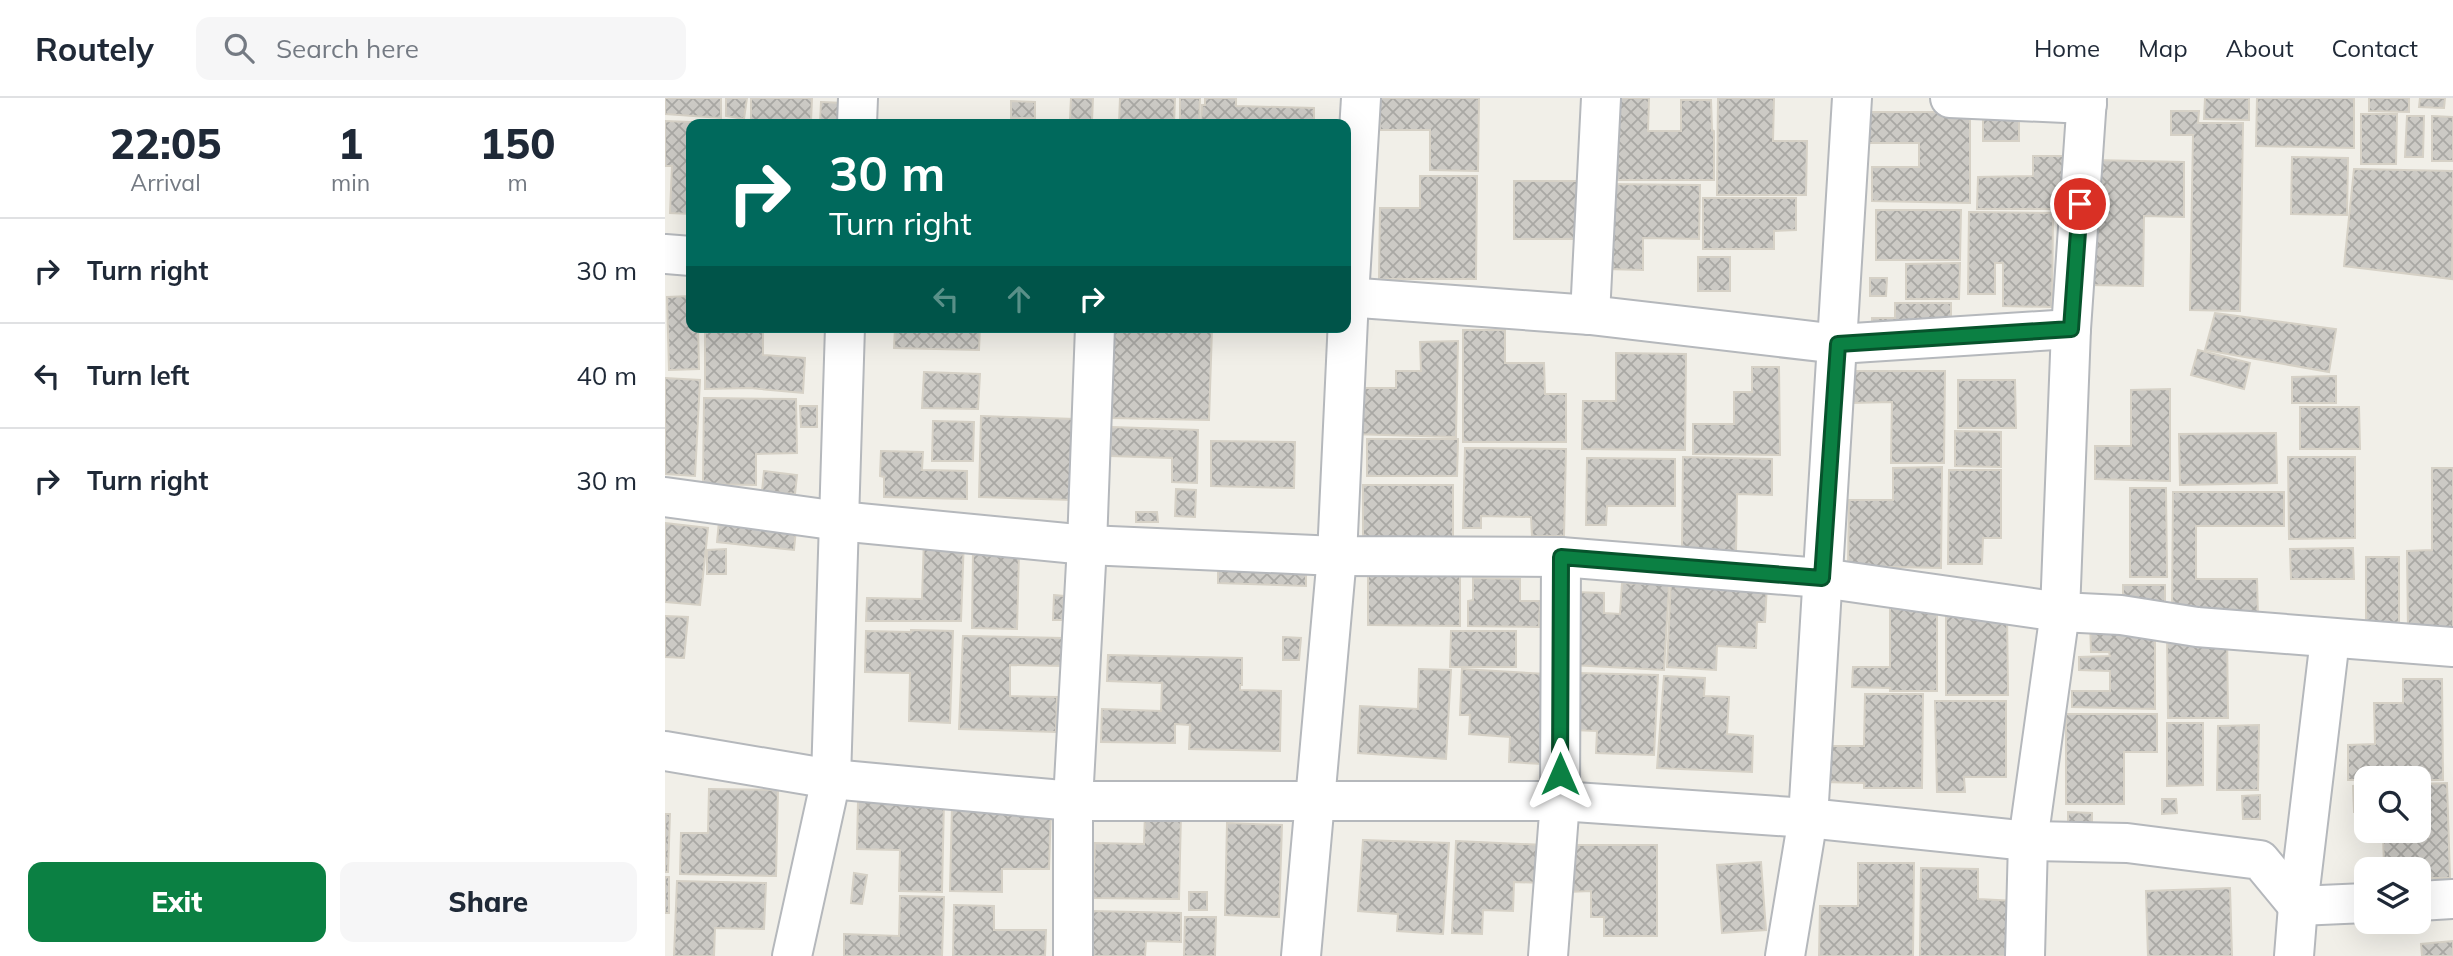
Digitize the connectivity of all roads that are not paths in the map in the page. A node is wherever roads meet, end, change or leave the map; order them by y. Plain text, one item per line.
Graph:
1 (858, 98) edge
2 (1361, 98) edge
3 (1601, 98) edge
4 (1852, 98) edge
5 (1950, 98) edge
6 (2087, 101) edge
7 (856, 119) edge
8 (1351, 240) edge
9 (665, 254) edge
10 (686, 256) edge
11 (1351, 297) edge
12 (1590, 315) junction
13 (2071, 329) junction
14 (845, 333) edge
15 (1095, 333) edge
16 (1346, 333) edge
17 (1838, 344) junction
18 (665, 497) edge
19 (839, 521) junction
20 (1087, 545) junction
21 (1337, 556) junction
22 (1561, 557) junction
23 (1822, 578) junction
24 (2060, 612) junction
25 (2330, 639) junction
26 (2453, 648) edge
27 (665, 751) edge
28 (831, 779) junction
29 (1314, 799) junction
30 (1073, 800) junction
31 (1560, 801) junction
32 (1808, 818) junction
33 (2028, 841) junction
34 (2453, 899) edge
35 (2431, 900) edge
36 (2354, 904) edge
37 (2298, 906) junction
38 (792, 956) edge
39 (1073, 956) edge
40 (1301, 956) edge
41 (1548, 956) edge
42 (1785, 956) edge
43 (2025, 956) edge
44 (2294, 956) edge

1 - 7 street
2 - 8 street
3 - 12 street
4 - 17 street
5 - 6 street
6 - 13 street
9 - 10 street
11 - 12 street
12 - 17 street
13 - 17 street
13 - 24 street
14 - 19 street
15 - 20 street
16 - 21 street
17 - 23 street
18 - 19 street
19 - 20 street
19 - 28 street
20 - 21 street
20 - 30 street
21 - 22 street
21 - 29 street
22 - 23 street
22 - 31 street
23 - 24 street
23 - 32 street
24 - 25 street
24 - 33 street
25 - 26 street
25 - 37 street
27 - 28 street
28 - 30 street
28 - 38 street
29 - 30 street
29 - 31 street
29 - 40 street
30 - 39 street
31 - 32 street
31 - 41 street
32 - 33 street
32 - 42 street
33 - 37 street
33 - 43 street
34 - 35 street
36 - 37 street
37 - 44 street

